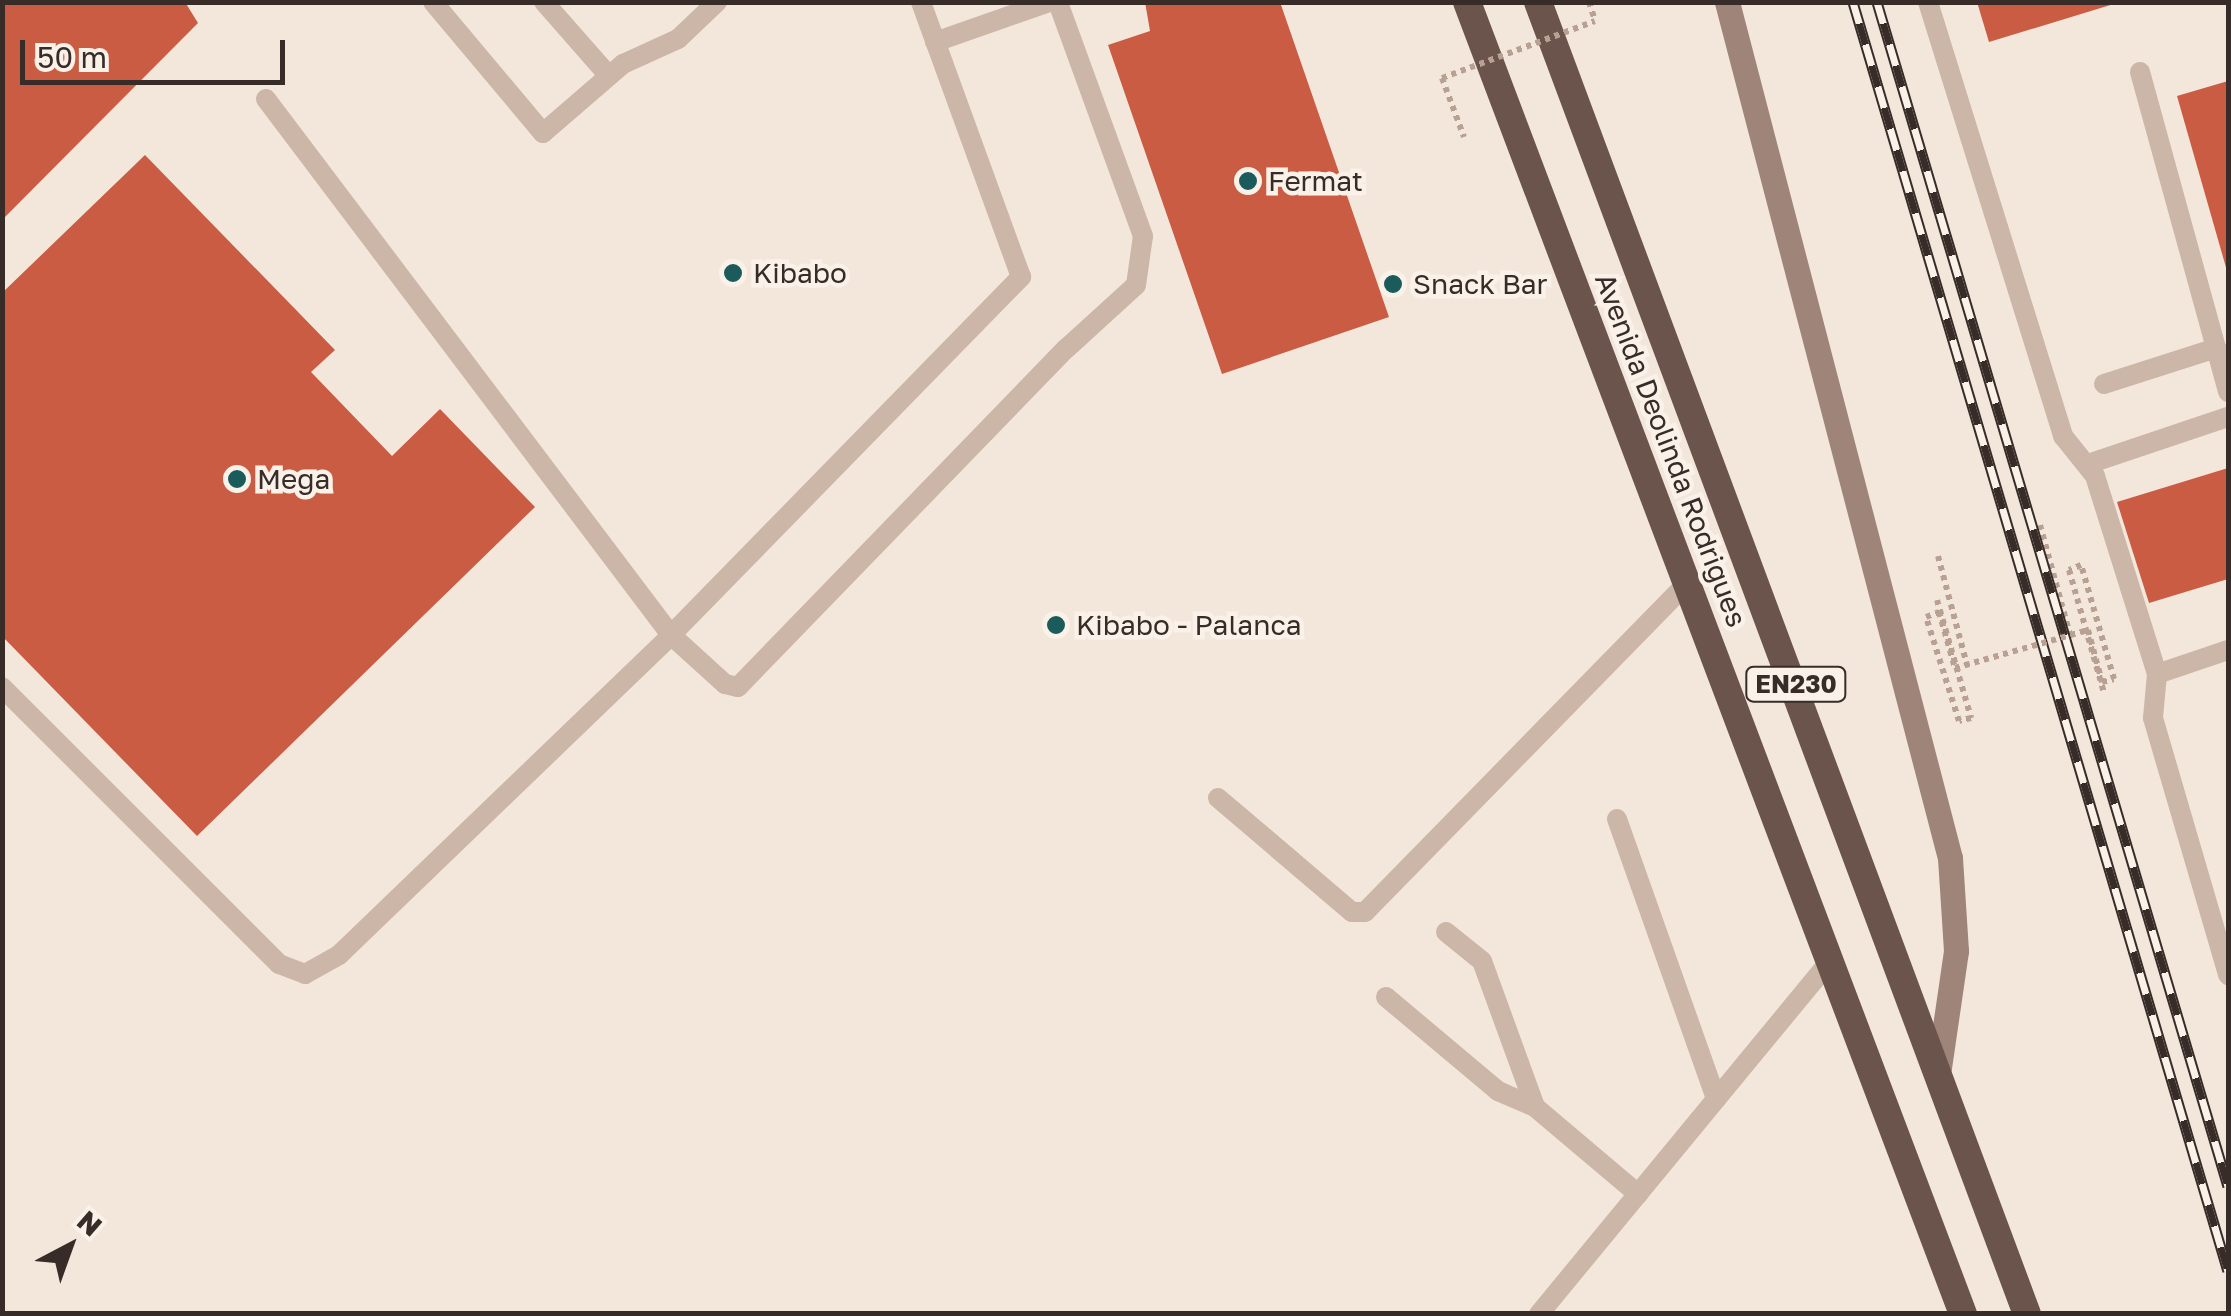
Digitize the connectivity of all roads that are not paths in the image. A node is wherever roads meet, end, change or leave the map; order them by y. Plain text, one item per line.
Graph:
1 (433, 2) edge
2 (544, 2) edge
3 (717, 2) edge
4 (921, 2) edge
5 (1049, 2) edge
6 (1058, 2) edge
7 (1467, 2) edge
8 (1538, 2) edge
9 (1727, 2) edge
10 (1928, 2) edge
11 (935, 42) junction
12 (2140, 72) dead end
13 (609, 76) junction
14 (266, 99) dead end
15 (2216, 348) junction
16 (2104, 384) dead end
17 (2228, 392) edge
18 (2228, 417) edge
19 (2088, 464) junction
20 (1686, 583) junction
21 (670, 635) junction
22 (2228, 650) edge
23 (2157, 674) junction
24 (2, 687) edge
25 (1218, 798) dead end
26 (1617, 819) dead end
27 (1446, 932) dead end
28 (1830, 961) junction
29 (2228, 975) edge
30 (1386, 997) dead end
31 (1939, 1068) junction
32 (1716, 1100) junction
33 (1535, 1107) junction
34 (1638, 1194) junction
35 (1539, 1314) edge
36 (1963, 1314) edge
37 (2027, 1314) edge

1 - 13 lane
2 - 13 lane
3 - 13 lane
4 - 11 lane
5 - 11 lane
6 - 21 lane
7 - 20 highway, Avenida Deolinda Rodrigues / EN230
8 - 31 highway, Avenida Deolinda Rodrigues / EN230
9 - 31 main road
10 - 19 lane
11 - 21 lane
12 - 15 lane
14 - 21 lane
15 - 16 lane
15 - 17 lane
18 - 19 lane
19 - 23 lane
20 - 25 lane
20 - 28 highway, Avenida Deolinda Rodrigues / EN230
21 - 24 lane
22 - 23 lane
23 - 29 lane
26 - 32 lane
27 - 33 lane
28 - 32 lane
28 - 36 highway, Avenida Deolinda Rodrigues / EN230
30 - 33 lane
31 - 37 highway, Avenida Deolinda Rodrigues / EN230
32 - 34 lane
33 - 34 lane
34 - 35 lane

